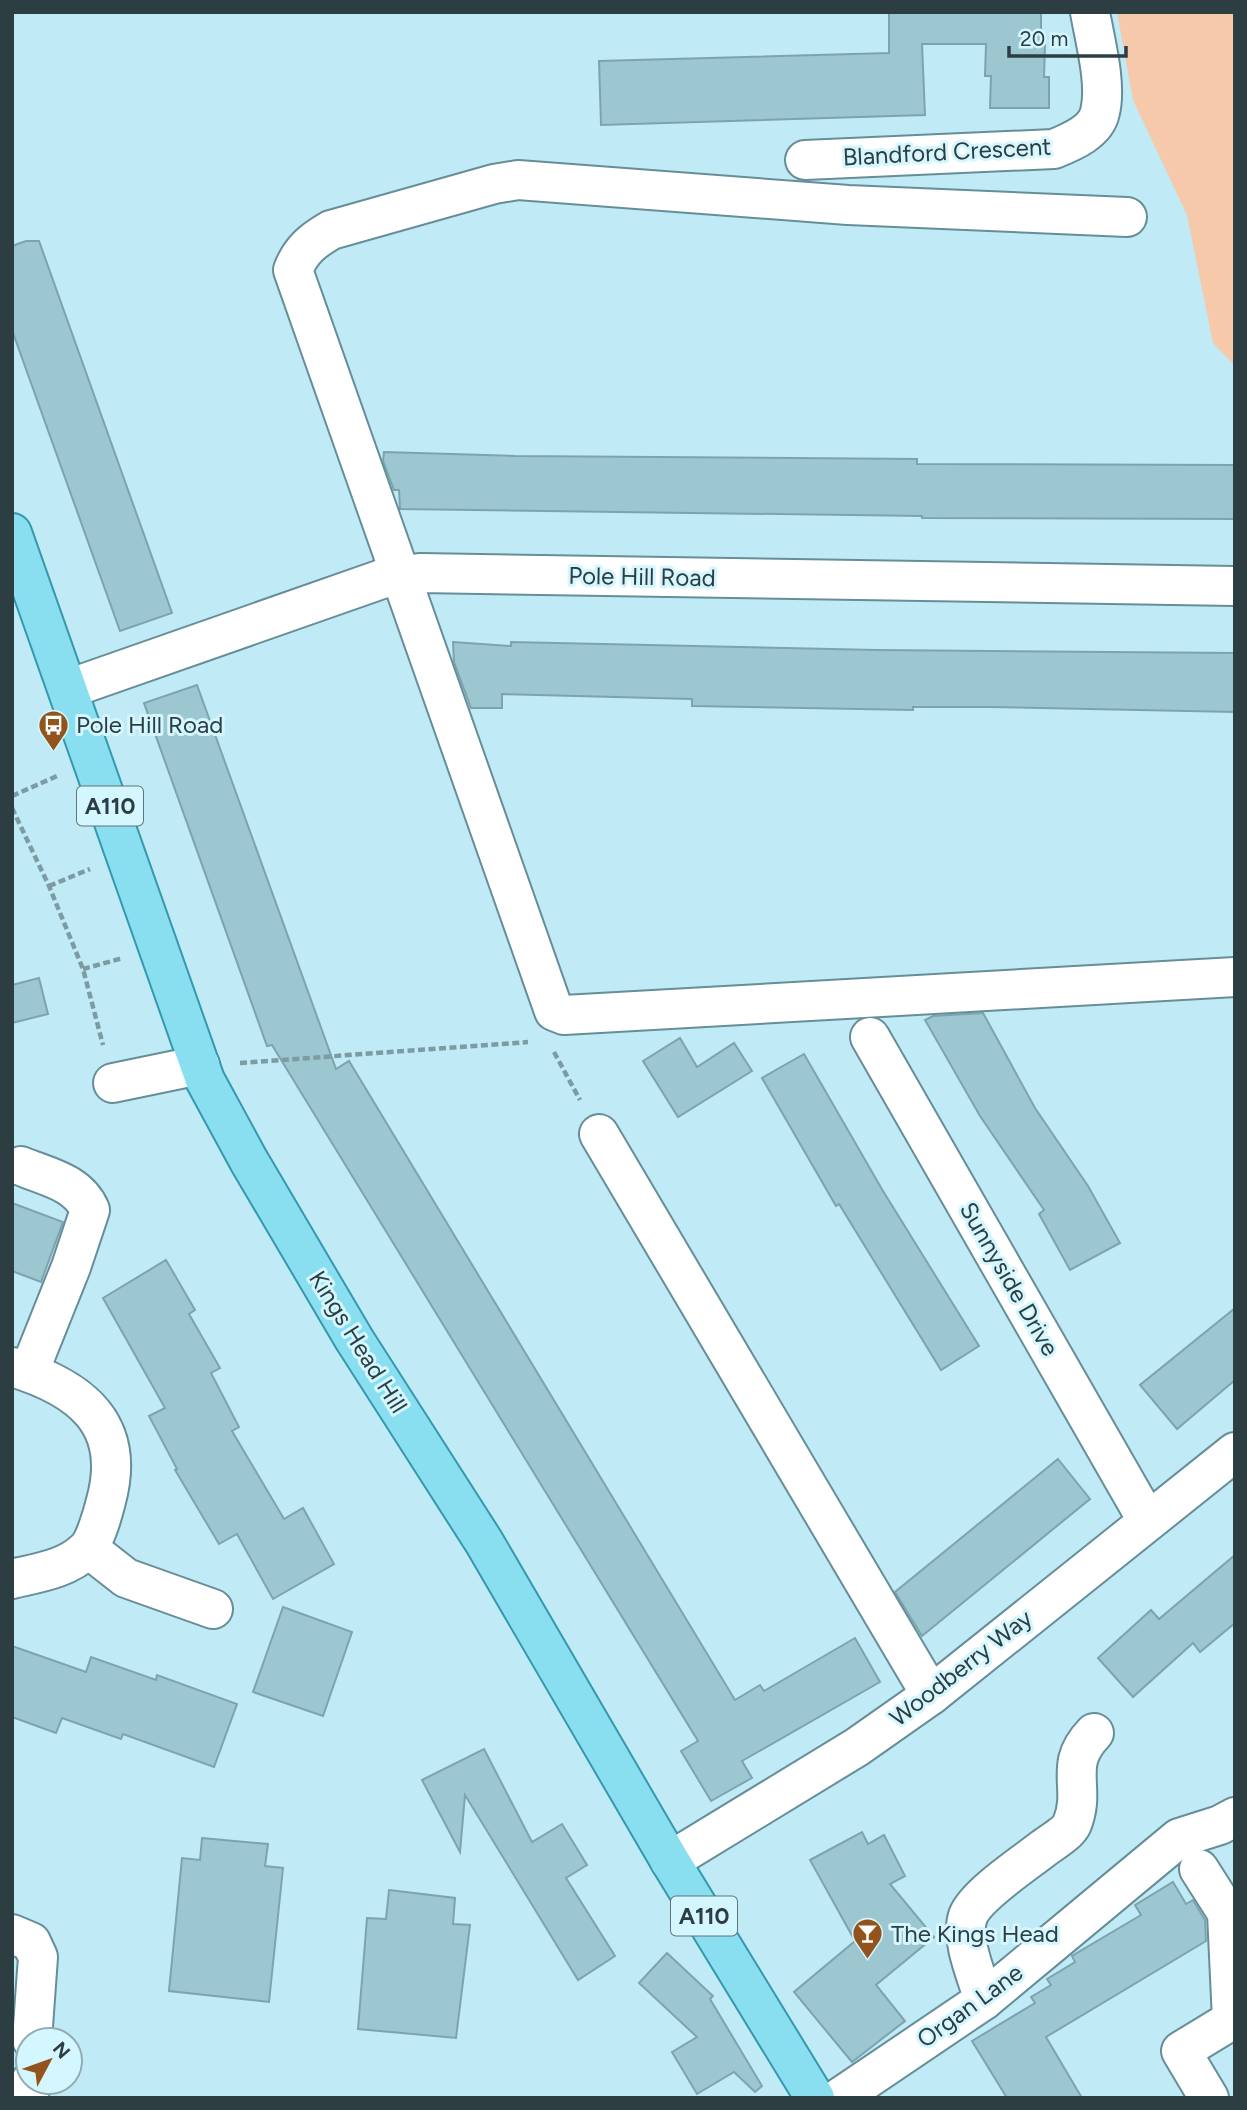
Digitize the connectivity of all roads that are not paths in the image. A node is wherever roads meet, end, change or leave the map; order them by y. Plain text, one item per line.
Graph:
1 (1090, 12) edge
2 (805, 160) dead end
3 (1127, 217) dead end
4 (12, 533) edge
5 (400, 576) junction
6 (1235, 586) edge
7 (68, 689) junction
8 (1235, 978) edge
9 (870, 1037) dead end
10 (201, 1068) junction
11 (113, 1083) road end
12 (599, 1134) road end
13 (21, 1166) dead end
14 (21, 1370) edge
15 (1235, 1452) edge
16 (1147, 1520) junction
17 (89, 1549) junction
18 (12, 1579) edge
19 (213, 1609) dead end
20 (931, 1695) junction
21 (1094, 1733) dead end
22 (1235, 1817) edge
23 (670, 1861) junction
24 (1199, 1869) dead end
25 (12, 1934) edge
26 (984, 2000) junction
27 (33, 2026) edge
28 (815, 2098) edge
29 (839, 2098) edge
30 (1209, 2098) edge

1 - 2 street, Blandford Crescent
3 - 5 street
4 - 7 main road, Kings Head Hill / A110
5 - 6 street, Pole Hill Road
5 - 7 street, Pole Hill Road
5 - 8 street
7 - 10 main road, Kings Head Hill / A110
9 - 16 street, Sunnyside Drive
10 - 11 street
10 - 23 main road, Kings Head Hill / A110
12 - 20 street
13 - 14 street
14 - 17 street
15 - 16 street, Woodberry Way
16 - 20 street, Woodberry Way
17 - 18 street
17 - 19 street
20 - 23 street, Woodberry Way
21 - 26 street
22 - 26 street, Organ Lane
23 - 28 main road, Kings Head Hill / A110
24 - 30 street
25 - 27 street
26 - 29 street, Organ Lane

